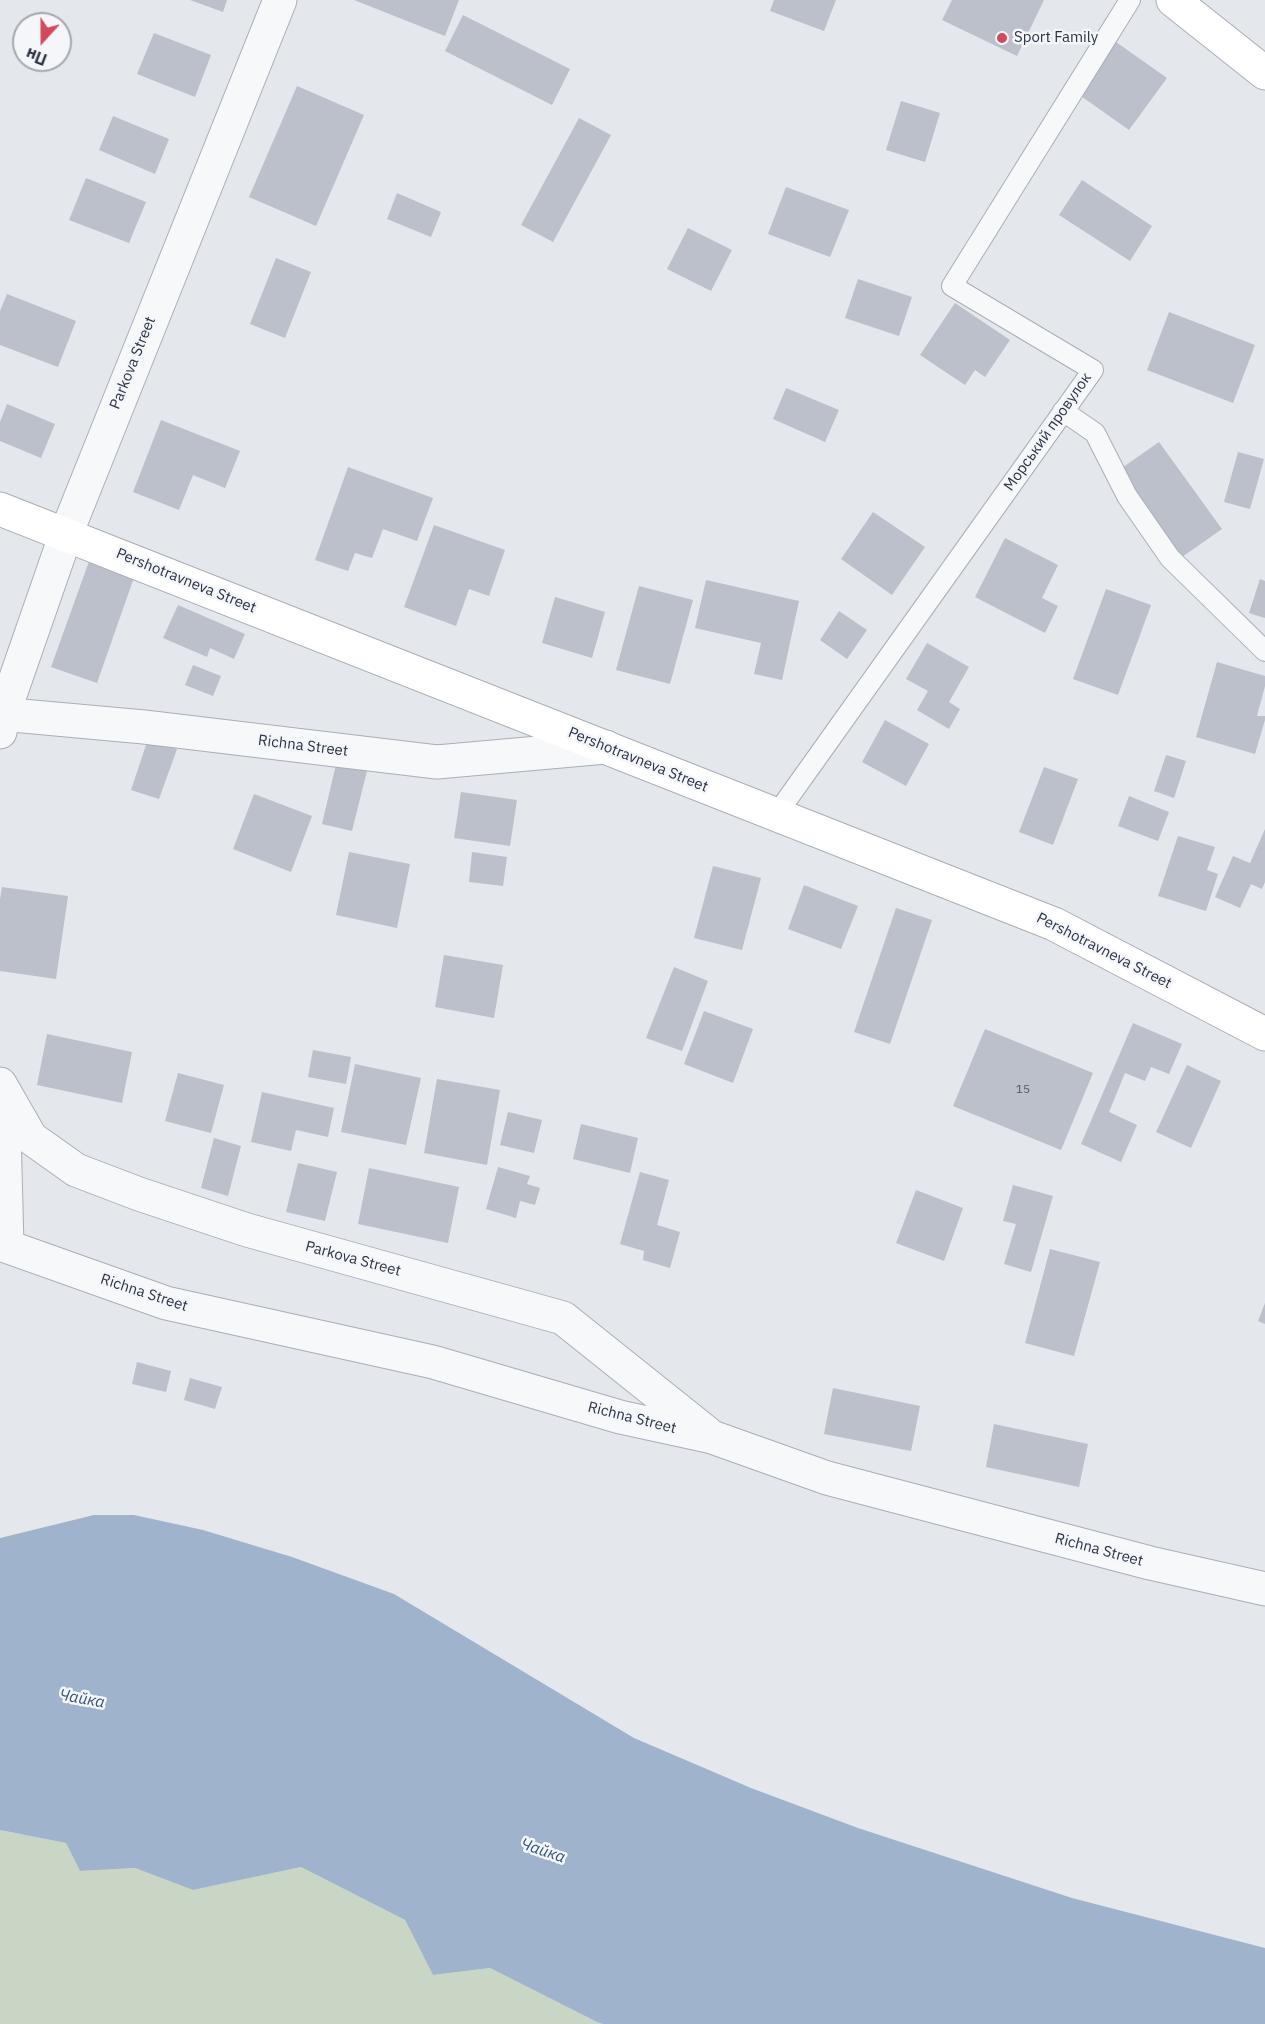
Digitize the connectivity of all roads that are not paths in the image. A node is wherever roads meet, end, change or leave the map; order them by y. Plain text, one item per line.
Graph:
1 (280, 0) edge
2 (1130, 0) edge
3 (1173, 0) edge
4 (1265, 73) edge
5 (1064, 411) junction
6 (0, 509) edge
7 (66, 534) junction
8 (1265, 651) edge
9 (1, 720) edge
10 (606, 747) junction
11 (776, 815) junction
12 (1265, 1034) edge
13 (1, 1087) edge
14 (3, 1245) edge
15 (712, 1437) junction
16 (1265, 1589) edge

1 - 7 street, Parkova Street
2 - 5 lane, Морський провулок
3 - 4 street
5 - 8 lane
5 - 11 lane, Морський провулок
6 - 7 street, Pershotravneva Street
7 - 9 street, Parkova Street
7 - 10 street, Pershotravneva Street
9 - 10 street, Richna Street
10 - 11 street, Pershotravneva Street
11 - 12 street, Pershotravneva Street
13 - 14 street
13 - 15 street, Parkova Street
14 - 15 street, Richna Street
15 - 16 street, Richna Street

